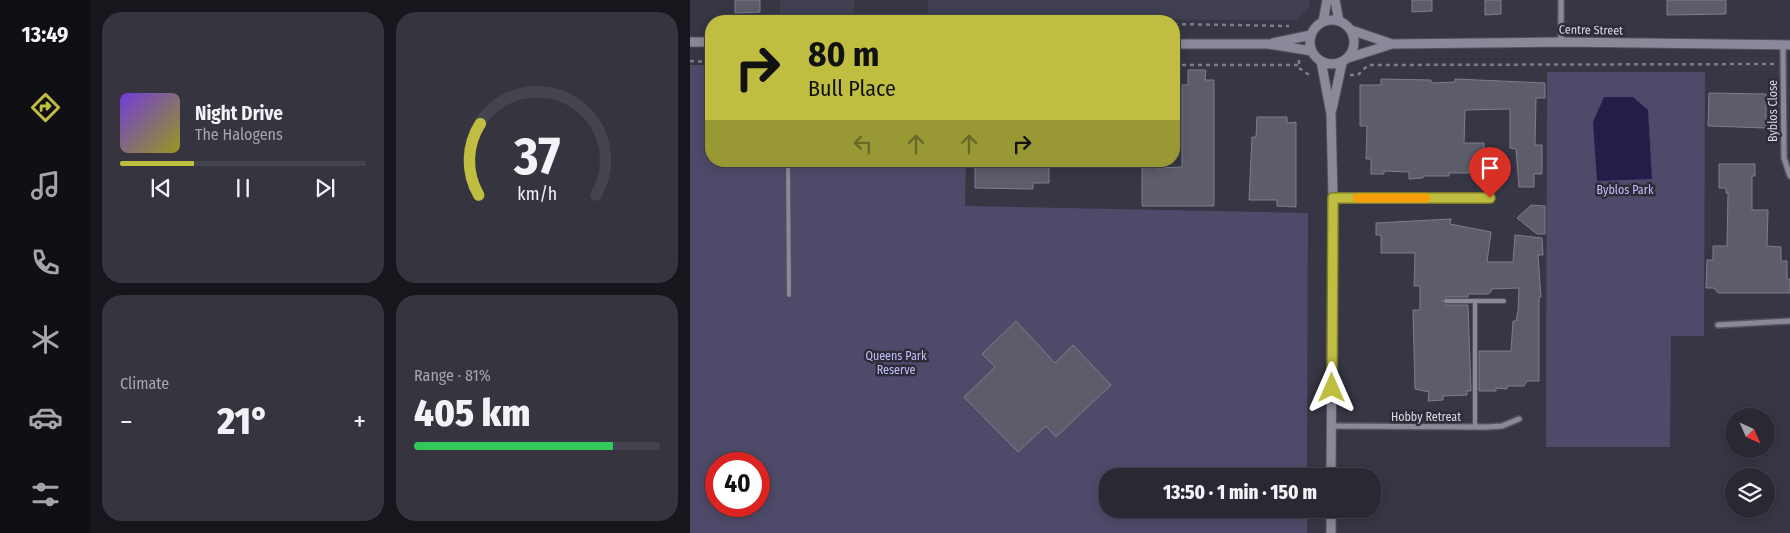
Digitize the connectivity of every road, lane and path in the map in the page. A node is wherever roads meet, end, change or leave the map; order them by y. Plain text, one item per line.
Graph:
1 (1327, 0) edge
2 (1336, 0) edge
3 (1561, 0) edge
4 (1339, 21) junction
5 (1323, 22) junction
6 (1180, 24) edge
7 (1351, 30) junction
8 (1311, 35) junction
9 (1299, 38) junction
10 (690, 42) edge
11 (705, 42) edge
12 (1560, 42) junction
13 (1180, 44) edge
14 (1268, 44) junction
15 (1392, 44) junction
16 (1786, 45) edge
17 (1299, 49) junction
18 (1312, 51) junction
19 (1345, 60) junction
20 (690, 61) edge
21 (1321, 61) junction
22 (705, 62) edge
23 (1783, 64) junction
24 (1180, 65) edge
25 (1299, 65) junction
26 (1324, 76) junction
27 (1339, 76) junction
28 (1330, 114) junction
29 (788, 167) edge
30 (1790, 176) edge
31 (1333, 198) junction
32 (1490, 198) dead end
33 (789, 295) dead end
34 (1446, 301) dead end
35 (1504, 301) dead end
36 (1475, 302) junction
37 (1790, 321) edge
38 (1718, 325) dead end
39 (1519, 419) dead end
40 (1332, 426) junction
41 (1475, 427) junction
42 (1331, 468) edge
43 (1331, 518) edge
44 (1331, 533) edge

1 - 5 street
2 - 4 street
3 - 12 street
4 - 5 street
4 - 7 street
5 - 8 street
6 - 9 path
7 - 15 street, Centre Street
7 - 19 street
8 - 9 street
8 - 18 street
9 - 14 street
10 - 11 street
12 - 15 street, Centre Street
12 - 16 street, Centre Street
13 - 14 street
14 - 17 street
15 - 19 street, Centre Street
16 - 23 street, Byblos Close
17 - 18 street
17 - 25 path
18 - 21 street
19 - 21 street
19 - 27 street
20 - 22 path
21 - 26 street
23 - 27 path
23 - 30 street, Byblos Close
24 - 25 path
25 - 26 path
26 - 28 street
27 - 28 street
28 - 31 street
29 - 33 lane
31 - 32 street
31 - 40 street
34 - 36 lane
35 - 36 lane
36 - 41 lane
37 - 38 street
39 - 41 street, Hobby Retreat
40 - 41 street, Hobby Retreat
40 - 42 street
43 - 44 street

